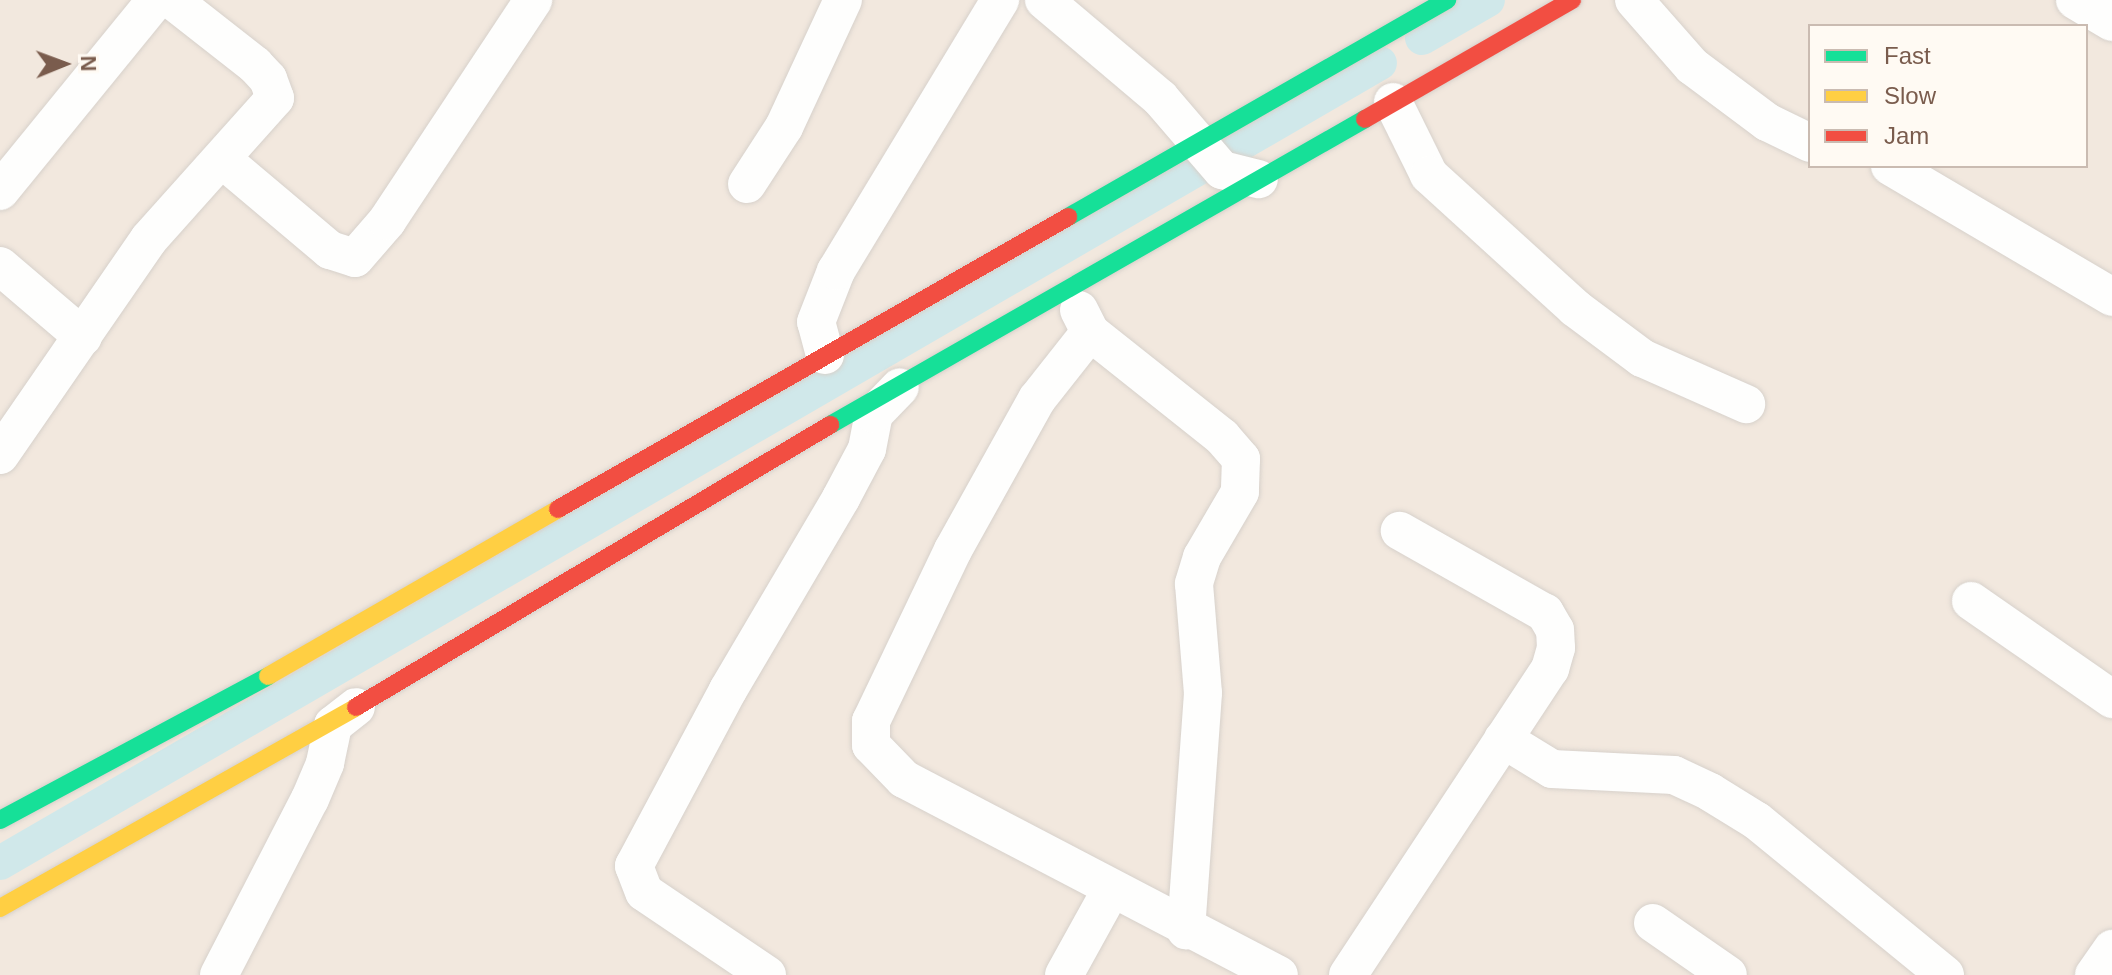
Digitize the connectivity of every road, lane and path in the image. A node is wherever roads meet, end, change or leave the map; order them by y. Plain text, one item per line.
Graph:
1 (156, 0) edge
2 (172, 0) edge
3 (533, 0) edge
4 (843, 0) edge
5 (1000, 0) edge
6 (1044, 0) edge
7 (1447, 0) edge
8 (1572, 0) edge
9 (1634, 0) edge
10 (2075, 0) edge
11 (2112, 22) edge
12 (1393, 102) junction
13 (1808, 142) edge
14 (1211, 154) junction
15 (223, 160) junction
16 (1893, 168) edge
17 (1259, 179) junction
18 (747, 184) dead end
19 (0, 191) edge
20 (0, 266) edge
21 (1068, 290) junction
22 (2112, 297) edge
23 (1090, 332) junction
24 (83, 337) junction
25 (825, 355) junction
26 (902, 384) junction
27 (1746, 404) dead end
28 (0, 455) edge
29 (1400, 531) dead end
30 (1971, 601) dead end
31 (2112, 699) edge
32 (358, 706) junction
33 (1503, 739) junction
34 (0, 820) edge
35 (1111, 890) junction
36 (3, 903) edge
37 (1653, 923) dead end
38 (1186, 930) junction
39 (2112, 949) edge
40 (219, 975) edge
41 (767, 975) edge
42 (1064, 975) edge
43 (1279, 975) edge
44 (1348, 975) edge
45 (1728, 975) edge
46 (1945, 975) edge
47 (2094, 975) edge

1 - 19 street
2 - 15 street
3 - 15 street
4 - 18 street
5 - 25 street
6 - 14 street
7 - 14 street
8 - 12 street
9 - 13 street
10 - 11 street
12 - 17 street
12 - 27 street
14 - 17 street
14 - 25 street
15 - 24 street
16 - 22 street
17 - 21 street
20 - 24 street
21 - 23 street
21 - 26 street
23 - 35 street
23 - 38 street
24 - 28 street
25 - 34 street
26 - 32 street
26 - 41 street
29 - 33 street
30 - 31 street
32 - 36 street
32 - 40 street
33 - 44 street
33 - 46 street
35 - 38 street
35 - 42 street
37 - 45 street
38 - 43 street
39 - 47 street

